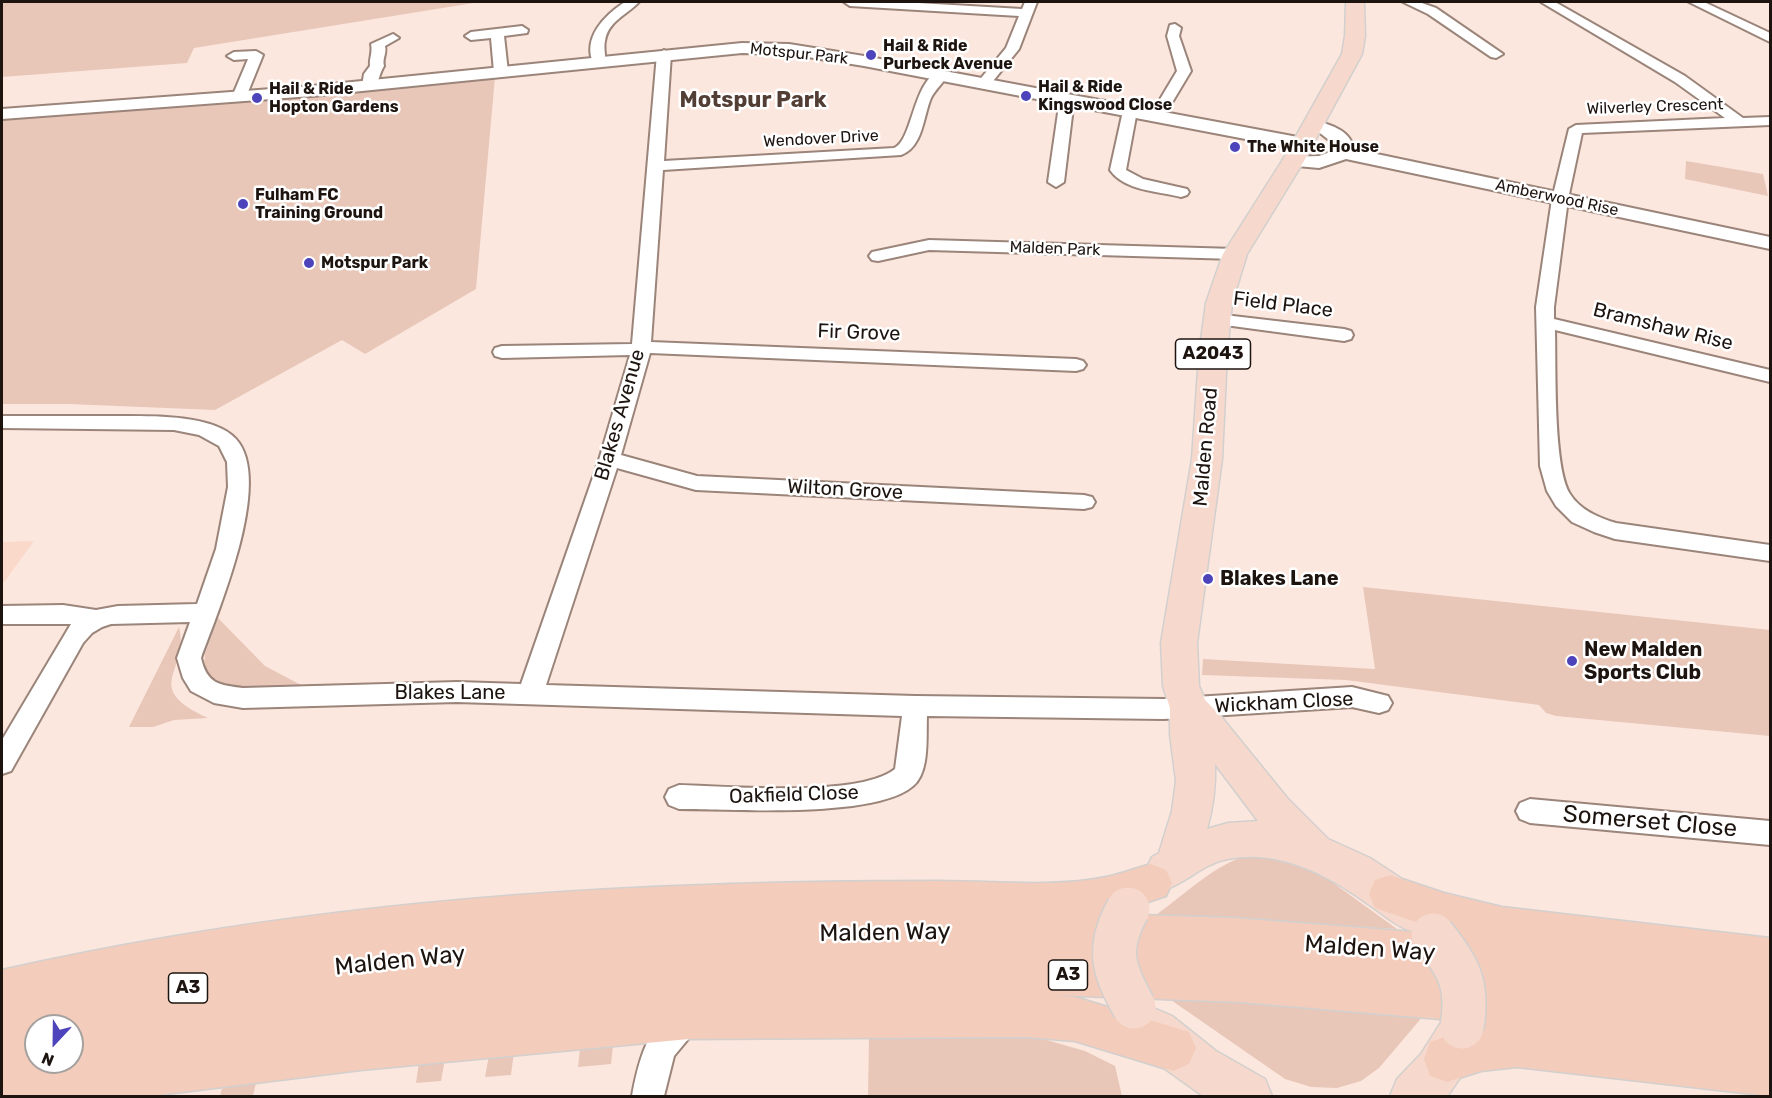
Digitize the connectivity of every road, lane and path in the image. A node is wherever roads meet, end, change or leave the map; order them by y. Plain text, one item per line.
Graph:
1 (633, 2) edge
2 (850, 2) edge
3 (1355, 2) edge
4 (1409, 2) edge
5 (1547, 2) edge
6 (1695, 2) edge
7 (1028, 7) edge
8 (1175, 28) dead end
9 (522, 30) dead end
10 (496, 32) junction
11 (471, 36) dead end
12 (393, 38) dead end
13 (1770, 38) edge
14 (664, 54) junction
15 (1496, 54) dead end
16 (234, 56) dead end
17 (599, 62) junction
18 (501, 72) junction
19 (941, 75) junction
20 (984, 83) junction
21 (369, 86) junction
22 (239, 97) junction
23 (1067, 99) junction
24 (1130, 111) junction
25 (2, 114) edge
26 (1157, 116) junction
27 (1770, 121) edge
28 (1739, 122) junction
29 (1303, 143) junction
30 (1343, 153) junction
31 (655, 166) junction
32 (1056, 182) dead end
33 (1182, 192) dead end
34 (1560, 199) junction
35 (1770, 243) edge
36 (1234, 254) junction
37 (878, 256) dead end
38 (1216, 319) junction
39 (1545, 322) junction
40 (1344, 335) dead end
41 (641, 348) junction
42 (502, 352) dead end
43 (1076, 365) dead end
44 (1770, 376) edge
45 (2, 422) edge
46 (609, 460) junction
47 (1084, 502) dead end
48 (1770, 553) edge
49 (205, 614) junction
50 (2, 615) edge
51 (94, 619) junction
52 (530, 693) junction
53 (1379, 703) dead end
54 (915, 706) junction
55 (1189, 708) junction
56 (2, 763) edge
57 (679, 797) dead end
58 (1530, 811) dead end
59 (1770, 833) edge
60 (1318, 853) junction
61 (1152, 884) junction
62 (1390, 894) junction
63 (1770, 959) edge
64 (1770, 991) edge
65 (2, 992) edge
66 (689, 1017) junction
67 (2, 1018) edge
68 (1770, 1032) edge
69 (1454, 1043) junction
70 (84, 1048) edge
71 (1173, 1048) junction
72 (24, 1058) edge
73 (2, 1063) edge
74 (1770, 1073) edge
75 (2, 1090) edge
76 (648, 1096) edge
77 (1248, 1096) edge
78 (1414, 1096) edge

1 - 17 street
2 - 7 street
3 - 29 main road, Malden Road / A2043
4 - 15 street
5 - 28 street
6 - 13 street
7 - 20 street
8 - 26 street
9 - 10 street
10 - 11 street
10 - 18 street
12 - 21 street
14 - 17 street, Motspur Park
14 - 19 street, Motspur Park
14 - 31 street, Blakes Avenue
16 - 22 street
17 - 18 street, Motspur Park
18 - 21 street, Motspur Park
19 - 20 street, Motspur Park
19 - 31 street, Wendover Drive
20 - 23 street, Motspur Park
21 - 22 street, Motspur Park
22 - 25 street, Motspur Park
23 - 24 street, Motspur Park
23 - 32 street
24 - 26 street, Motspur Park
24 - 33 street
26 - 29 street, Motspur Park
27 - 28 street, Wilverley Crescent
28 - 34 street, Wilverley Crescent
29 - 30 street
29 - 30 street
29 - 36 main road, Malden Road / A2043
30 - 34 street, Amberwood Rise
31 - 41 street, Blakes Avenue
34 - 35 street, Amberwood Rise
34 - 39 street
36 - 37 street, Malden Park
36 - 38 main road, Malden Road / A2043
38 - 40 street, Field Place
38 - 55 main road, Malden Road / A2043
39 - 44 street, Bramshaw Rise
39 - 48 street
41 - 42 street, Fir Grove
41 - 43 street, Fir Grove
41 - 46 street, Blakes Avenue
45 - 49 street, Blakes Lane
46 - 47 street, Wilton Grove
46 - 52 street, Blakes Avenue
49 - 51 street
49 - 52 street, Blakes Lane
50 - 51 street
51 - 56 street
52 - 54 street, Blakes Lane
53 - 55 street, Wickham Close
54 - 55 street, Blakes Lane
54 - 57 street, Oakfield Close
55 - 60 main road, Malden Road / A2043
55 - 61 main road, Malden Road / A2043
58 - 59 street, Somerset Close
60 - 61 main road
60 - 62 main road
61 - 65 highway
61 - 71 main road, Malden Road, bridge
62 - 63 highway
62 - 69 main road, bridge
64 - 67 highway, Malden Way / A3
66 - 71 highway
66 - 75 highway
66 - 76 street
68 - 70 highway, Malden Way / A3
69 - 74 highway
69 - 78 main road
71 - 77 main road, Malden Road
72 - 73 highway

